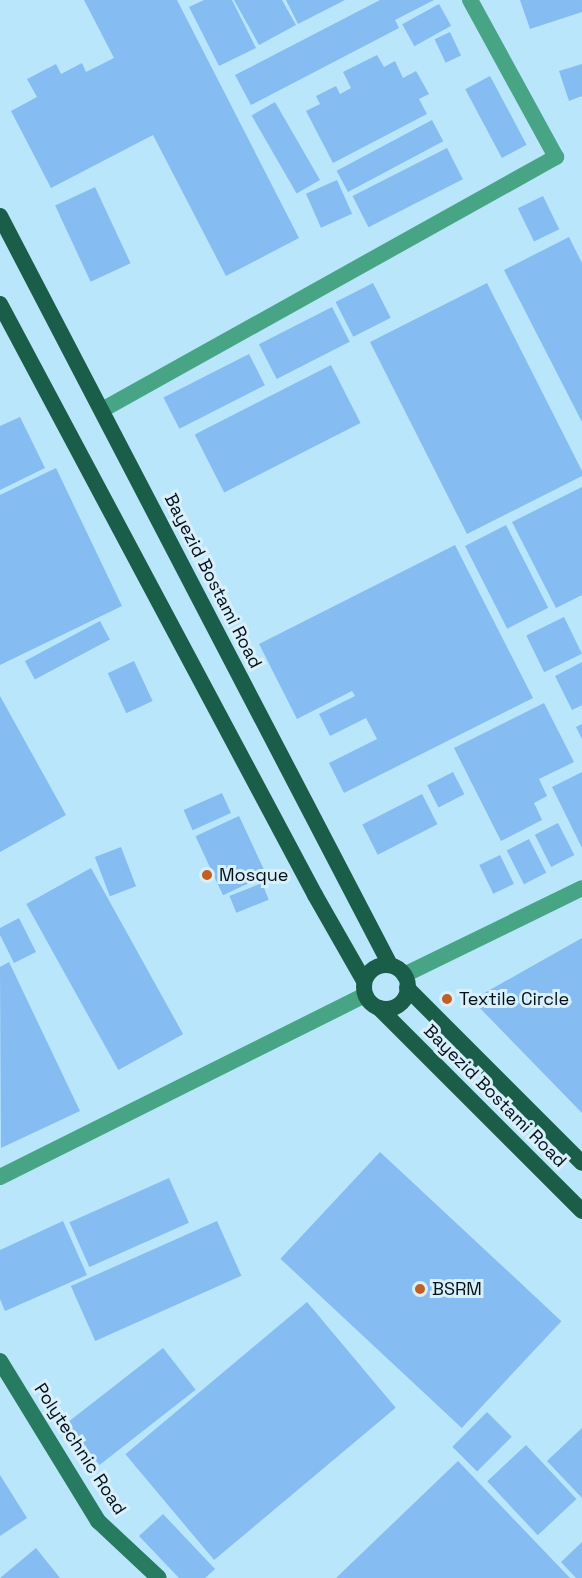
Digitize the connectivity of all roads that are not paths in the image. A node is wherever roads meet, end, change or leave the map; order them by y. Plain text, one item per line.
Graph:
1 (470, 0) edge
2 (0, 216) edge
3 (0, 304) edge
4 (102, 410) junction
5 (582, 888) edge
6 (390, 965) junction
7 (406, 982) junction
8 (365, 988) junction
9 (379, 1008) junction
10 (582, 1163) edge
11 (0, 1178) edge
12 (582, 1211) edge
13 (0, 1361) edge
14 (159, 1578) edge

1 - 4 street
2 - 4 main road, Bayezid Bostami Road
3 - 8 main road
4 - 6 main road, Bayezid Bostami Road
5 - 7 street
6 - 7 main road
6 - 8 main road
7 - 9 main road
7 - 10 main road, Bayezid Bostami Road
8 - 9 main road
8 - 11 street
9 - 12 main road, Bayezid Bostami Road
13 - 14 main road, Polytechnic Road

